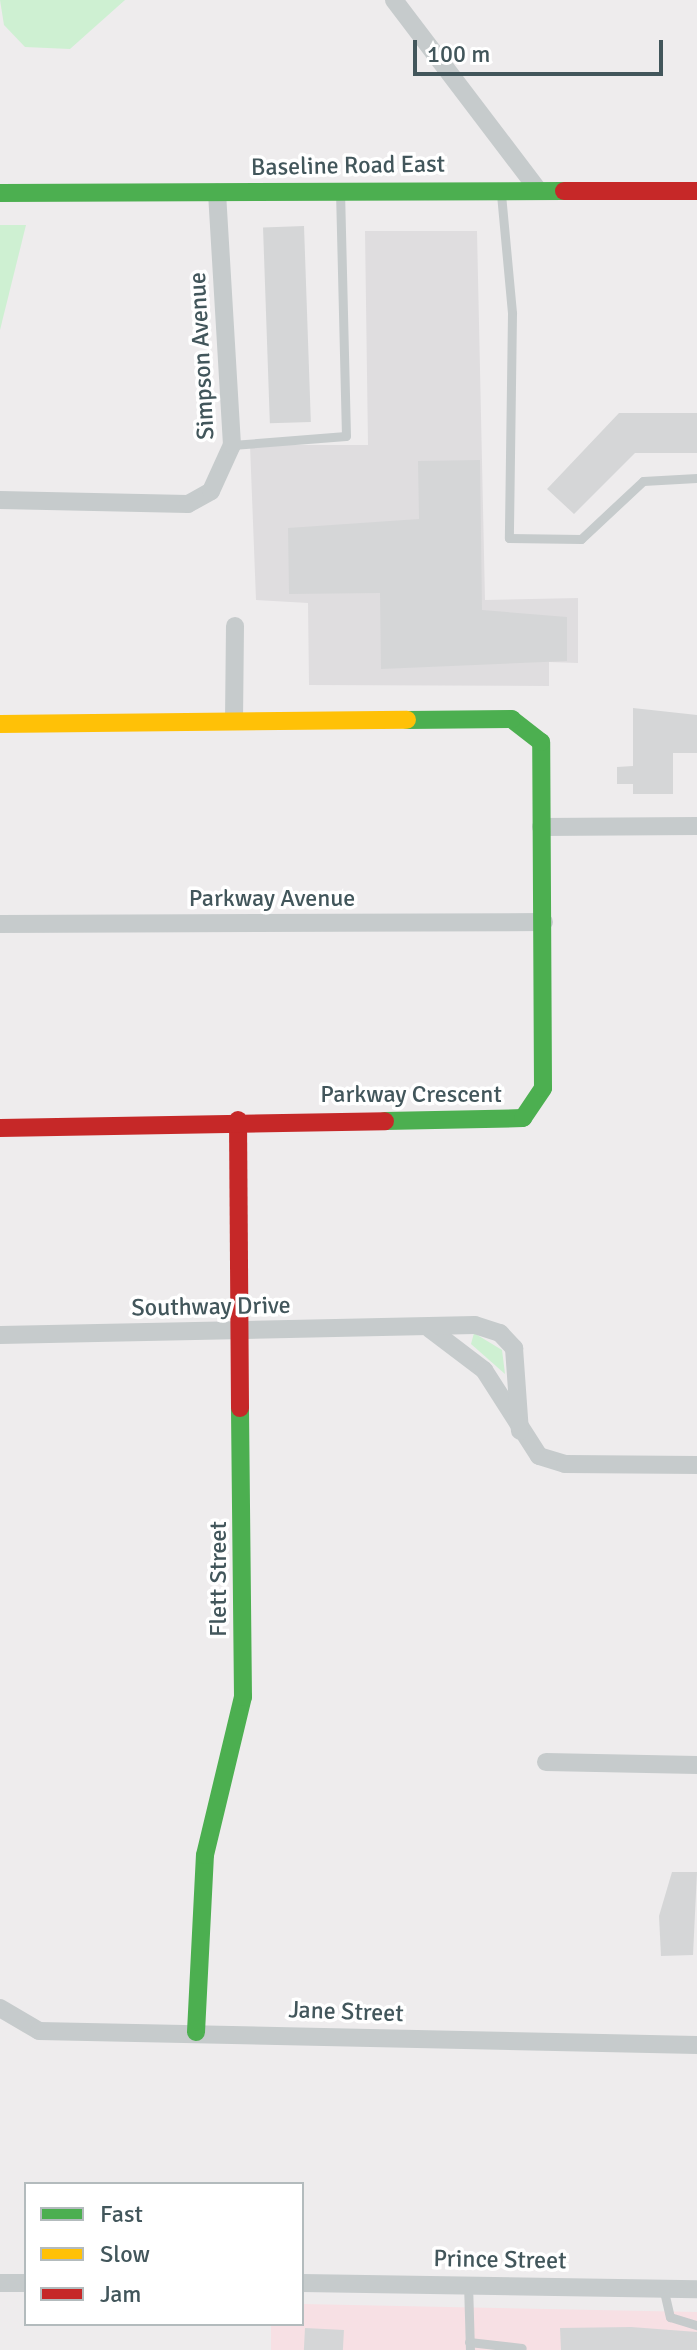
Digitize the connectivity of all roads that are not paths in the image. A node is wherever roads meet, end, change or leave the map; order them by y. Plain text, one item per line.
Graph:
1 (394, 0) edge
2 (500, 187) junction
3 (538, 190) junction
4 (697, 191) edge
5 (217, 192) junction
6 (340, 192) junction
7 (0, 193) edge
8 (232, 445) junction
9 (697, 478) edge
10 (0, 500) edge
11 (235, 626) dead end
12 (234, 721) junction
13 (0, 724) edge
14 (697, 826) edge
15 (541, 827) junction
16 (544, 922) junction
17 (0, 924) edge
18 (238, 1120) junction
19 (0, 1128) edge
20 (424, 1326) junction
21 (240, 1330) junction
22 (0, 1335) edge
23 (520, 1431) junction
24 (697, 1465) edge
25 (546, 1762) dead end
26 (697, 1765) edge
27 (0, 2008) edge
28 (196, 2032) junction
29 (697, 2045) edge
30 (0, 2283) edge
31 (24, 2283) edge
32 (304, 2283) edge
33 (468, 2283) junction
34 (663, 2287) junction
35 (697, 2289) edge
36 (697, 2325) edge
37 (470, 2346) edge
38 (522, 2348) edge

1 - 3 street
2 - 3 street, Baseline Road East
2 - 6 street, Baseline Road East
2 - 9 lane
3 - 4 street, Baseline Road East
5 - 6 street, Baseline Road East
5 - 7 street, Baseline Road East
5 - 8 street, Simpson Avenue
6 - 8 lane
8 - 10 street, Simpson Avenue
11 - 12 street
12 - 13 street, Parkway Crescent
12 - 15 street, Parkway Crescent
14 - 15 street
15 - 16 street, Parkway Crescent
16 - 17 street, Parkway Avenue
16 - 18 street, Parkway Crescent
18 - 19 street, Parkway Crescent
18 - 21 street, Flett Street
20 - 21 street, Southway Drive
20 - 23 street
20 - 23 street, Southway Drive
21 - 22 street, Southway Drive
21 - 28 street, Flett Street
23 - 24 street
25 - 26 street
27 - 28 street, Jane Street
28 - 29 street, Jane Street
30 - 31 street
32 - 33 street, Prince Street
33 - 34 street, Prince Street
33 - 37 lane
34 - 35 street, Prince Street
34 - 36 lane
37 - 38 lane

